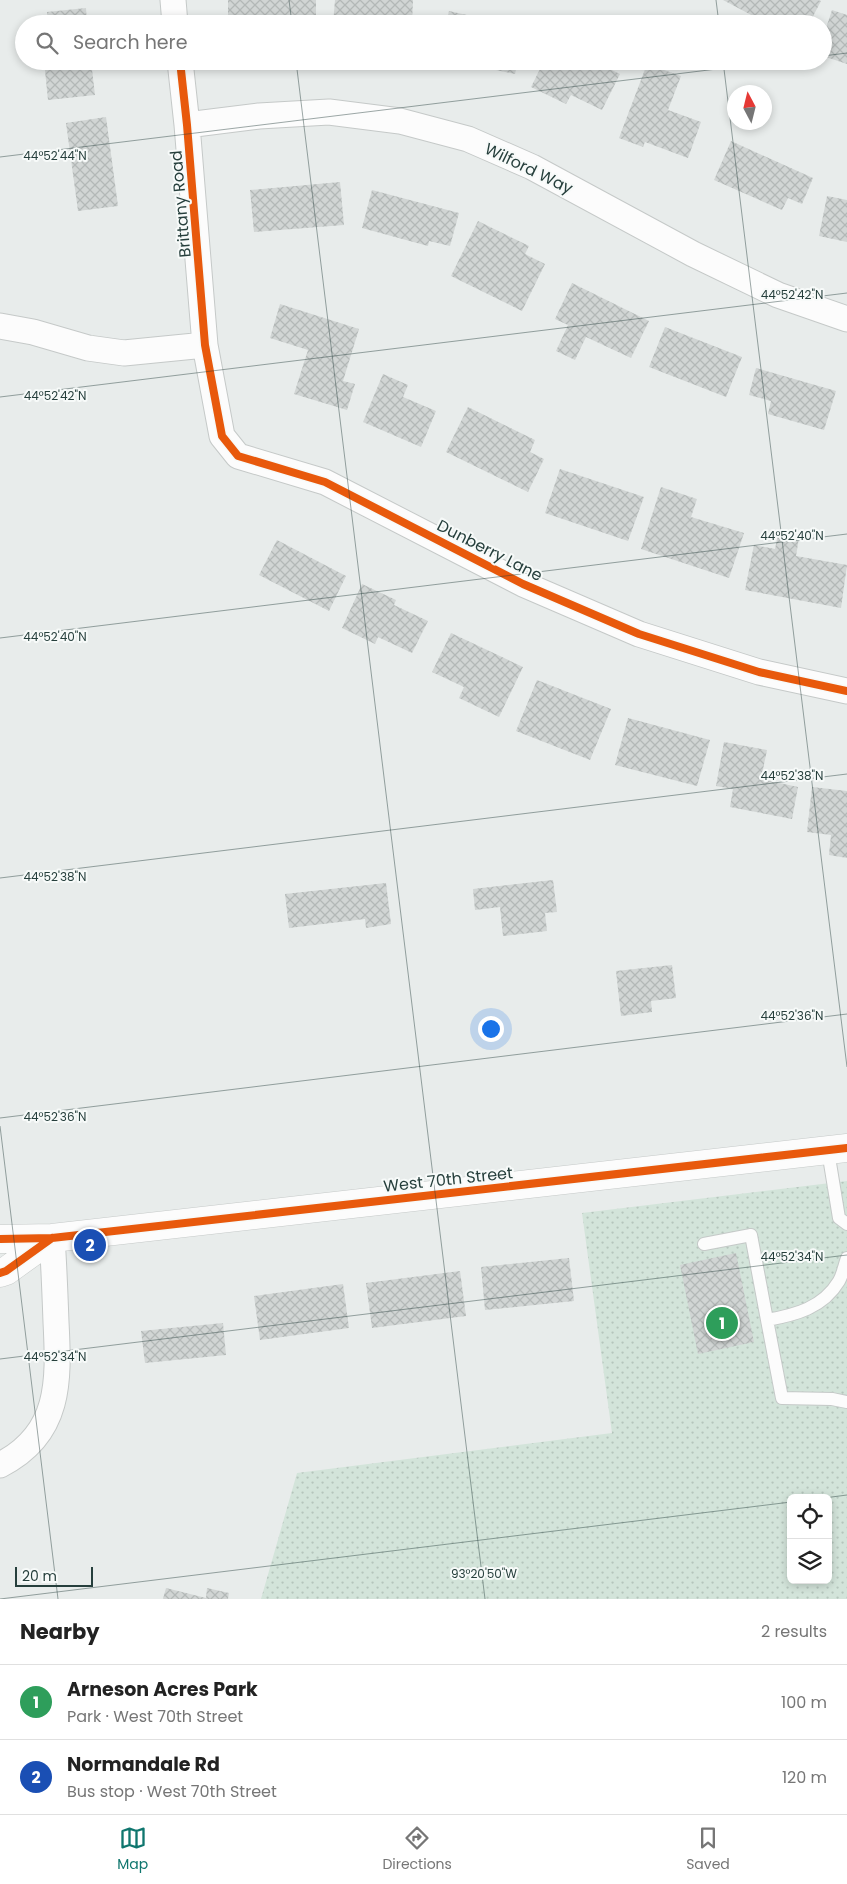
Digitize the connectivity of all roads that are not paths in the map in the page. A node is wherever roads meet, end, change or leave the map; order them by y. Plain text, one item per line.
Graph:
1 (173, 0) edge
2 (174, 15) edge
3 (181, 70) edge
4 (187, 125) junction
5 (847, 319) edge
6 (0, 326) edge
7 (205, 345) junction
8 (847, 691) edge
9 (837, 1149) edge
10 (847, 1224) edge
11 (52, 1238) junction
12 (0, 1239) edge
13 (704, 1244) dead end
14 (846, 1266) edge
15 (0, 1273) edge
16 (767, 1320) junction
17 (847, 1402) edge
18 (0, 1465) edge

1 - 2 street
3 - 4 street, Brittany Road
4 - 5 street, Wilford Way
4 - 7 street, Brittany Road
6 - 7 street
7 - 8 street, Dunberry Lane
9 - 10 lane
9 - 11 street, West 70th Street
11 - 12 street, West 70th Street
11 - 15 street, West 70th Street
11 - 18 street
13 - 16 lane
14 - 16 lane
16 - 17 lane

